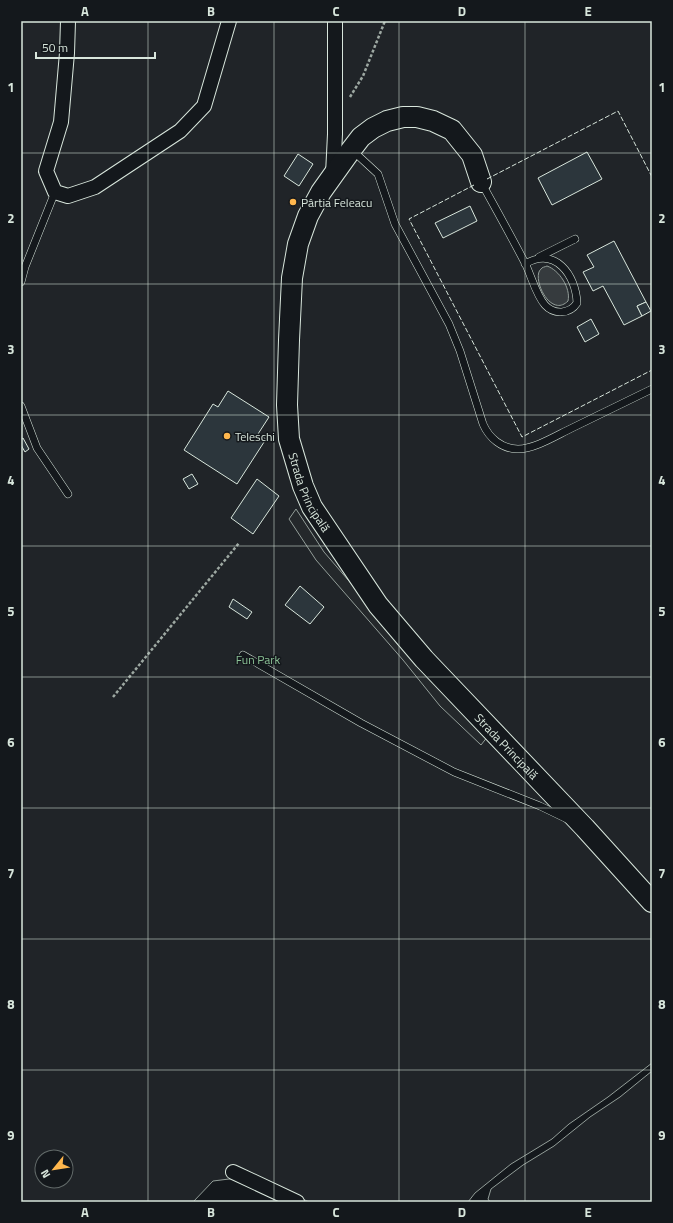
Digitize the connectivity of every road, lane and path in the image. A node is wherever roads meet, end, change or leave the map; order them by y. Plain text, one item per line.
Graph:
1 (68, 21) edge
2 (229, 21) edge
3 (336, 21) edge
4 (385, 21) edge
5 (346, 103) dead end
6 (351, 150) junction
7 (333, 174) junction
8 (481, 182) joint
9 (55, 192) junction
10 (575, 239) dead end
11 (536, 259) junction
12 (525, 264) junction
13 (21, 282) edge
14 (652, 390) edge
15 (21, 406) edge
16 (68, 494) dead end
17 (239, 543) dead end
18 (243, 655) dead end
19 (113, 697) dead end
20 (585, 828) junction
21 (652, 902) edge
22 (233, 1172) dead end
23 (297, 1202) edge

1 - 9 street
2 - 9 street
3 - 7 street
4 - 5 path
6 - 7 street, Strada Principală
6 - 8 street, Strada Principală
6 - 14 lane
7 - 20 street, Strada Principală
8 - 12 lane
9 - 13 lane
10 - 11 lane
11 - 12 lane
11 - 12 lane
15 - 16 lane
17 - 19 path
18 - 20 lane
20 - 21 street, Strada Principală
22 - 23 street

